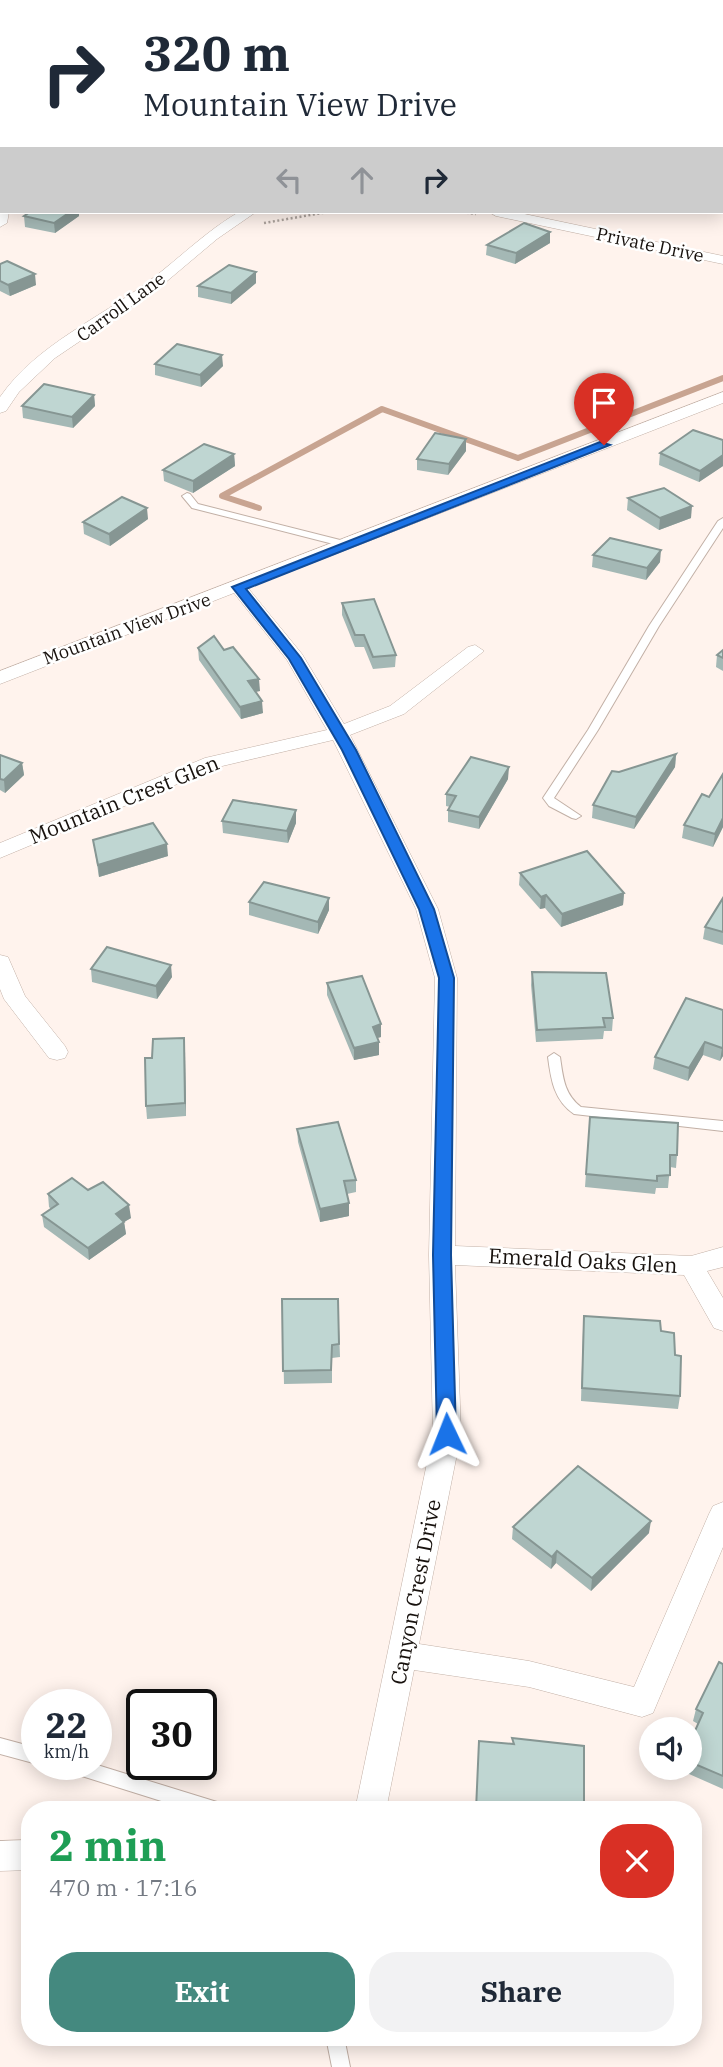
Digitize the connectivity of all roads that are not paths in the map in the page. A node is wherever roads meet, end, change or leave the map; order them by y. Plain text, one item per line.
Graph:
1 (246, 214) edge
2 (505, 214) edge
3 (723, 260) edge
4 (723, 397) edge
5 (0, 408) edge
6 (187, 496) dead end
7 (723, 521) edge
8 (349, 545) junction
9 (239, 587) junction
10 (475, 651) dead end
11 (0, 678) edge
12 (339, 733) junction
13 (576, 816) dead end
14 (0, 851) edge
15 (0, 962) edge
16 (57, 1052) dead end
17 (554, 1057) dead end
18 (723, 1126) edge
19 (442, 1255) junction
20 (723, 1257) edge
21 (691, 1266) junction
22 (723, 1321) edge
23 (723, 1514) edge
24 (404, 1655) junction
25 (0, 1746) edge
26 (21, 1752) edge
27 (112, 1777) edge
28 (188, 1801) edge
29 (372, 1801) edge
30 (21, 1855) edge
31 (0, 1856) edge
32 (337, 2046) edge
33 (341, 2067) edge

1 - 5 street, Carroll Lane
2 - 3 street, Private Drive
4 - 8 street, Mountain View Drive
6 - 8 lane
7 - 13 lane
8 - 9 street, Mountain View Drive
9 - 11 street, Mountain View Drive
9 - 12 street, Canyon Crest Drive
10 - 12 street, Mountain Crest Glen
12 - 14 street, Mountain Crest Glen
12 - 19 street, Canyon Crest Drive
15 - 16 street
17 - 18 lane
19 - 21 street, Emerald Oaks Glen
19 - 24 street, Canyon Crest Drive
20 - 21 street, Emerald Oaks Glen
21 - 22 street
23 - 24 street
24 - 29 street, Canyon Crest Drive
25 - 26 lane
27 - 28 lane
30 - 31 street
32 - 33 lane

